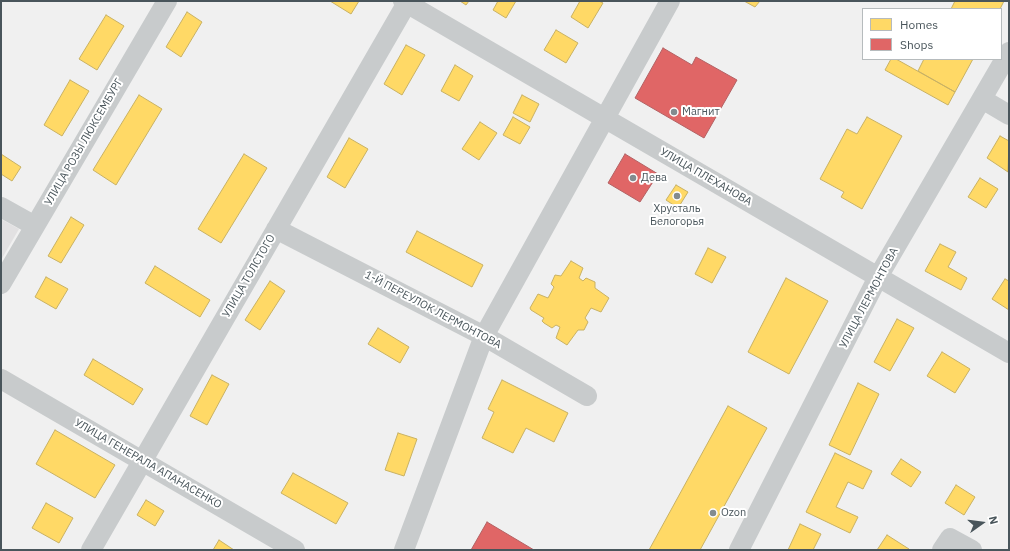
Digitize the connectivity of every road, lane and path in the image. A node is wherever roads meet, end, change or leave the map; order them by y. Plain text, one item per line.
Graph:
1 (167, 1) edge
2 (670, 1) edge
3 (406, 2) edge
4 (1009, 52) edge
5 (982, 99) junction
6 (1009, 115) edge
7 (606, 119) junction
8 (1, 207) edge
9 (35, 226) junction
10 (276, 229) junction
11 (878, 277) junction
12 (1, 284) edge
13 (484, 336) junction
14 (1009, 353) edge
15 (1, 379) edge
16 (587, 396) dead end
17 (142, 461) junction
18 (90, 550) edge
19 (295, 550) edge
20 (404, 550) edge
21 (739, 550) edge
22 (942, 550) edge
23 (972, 550) edge

1 - 9 street, УЛИЦА РОЗЫ ЛЮКСЕМБУРГ
2 - 7 street
3 - 7 street, УЛИЦА ПЛЕХАНОВА
3 - 10 street, УЛИЦА ТОЛСТОГО
4 - 5 street, УЛИЦА ЛЕРМОНТОВА
5 - 6 street
5 - 11 street, УЛИЦА ЛЕРМОНТОВА
7 - 11 street, УЛИЦА ПЛЕХАНОВА
7 - 13 street
8 - 9 street
9 - 12 street, УЛИЦА РОЗЫ ЛЮКСЕМБУРГ
10 - 13 street, 1-Й ПЕРЕУЛОК ЛЕРМОНТОВА
10 - 17 street, УЛИЦА ТОЛСТОГО
11 - 14 street, УЛИЦА ПЛЕХАНОВА
11 - 21 street, УЛИЦА ЛЕРМОНТОВА
13 - 16 street, 1-Й ПЕРЕУЛОК ЛЕРМОНТОВА
13 - 20 street
15 - 17 street, УЛИЦА ГЕНЕРАЛА АПАНАСЕНКО
17 - 18 street, УЛИЦА ТОЛСТОГО
17 - 19 street, УЛИЦА ГЕНЕРАЛА АПАНАСЕНКО
22 - 23 street

